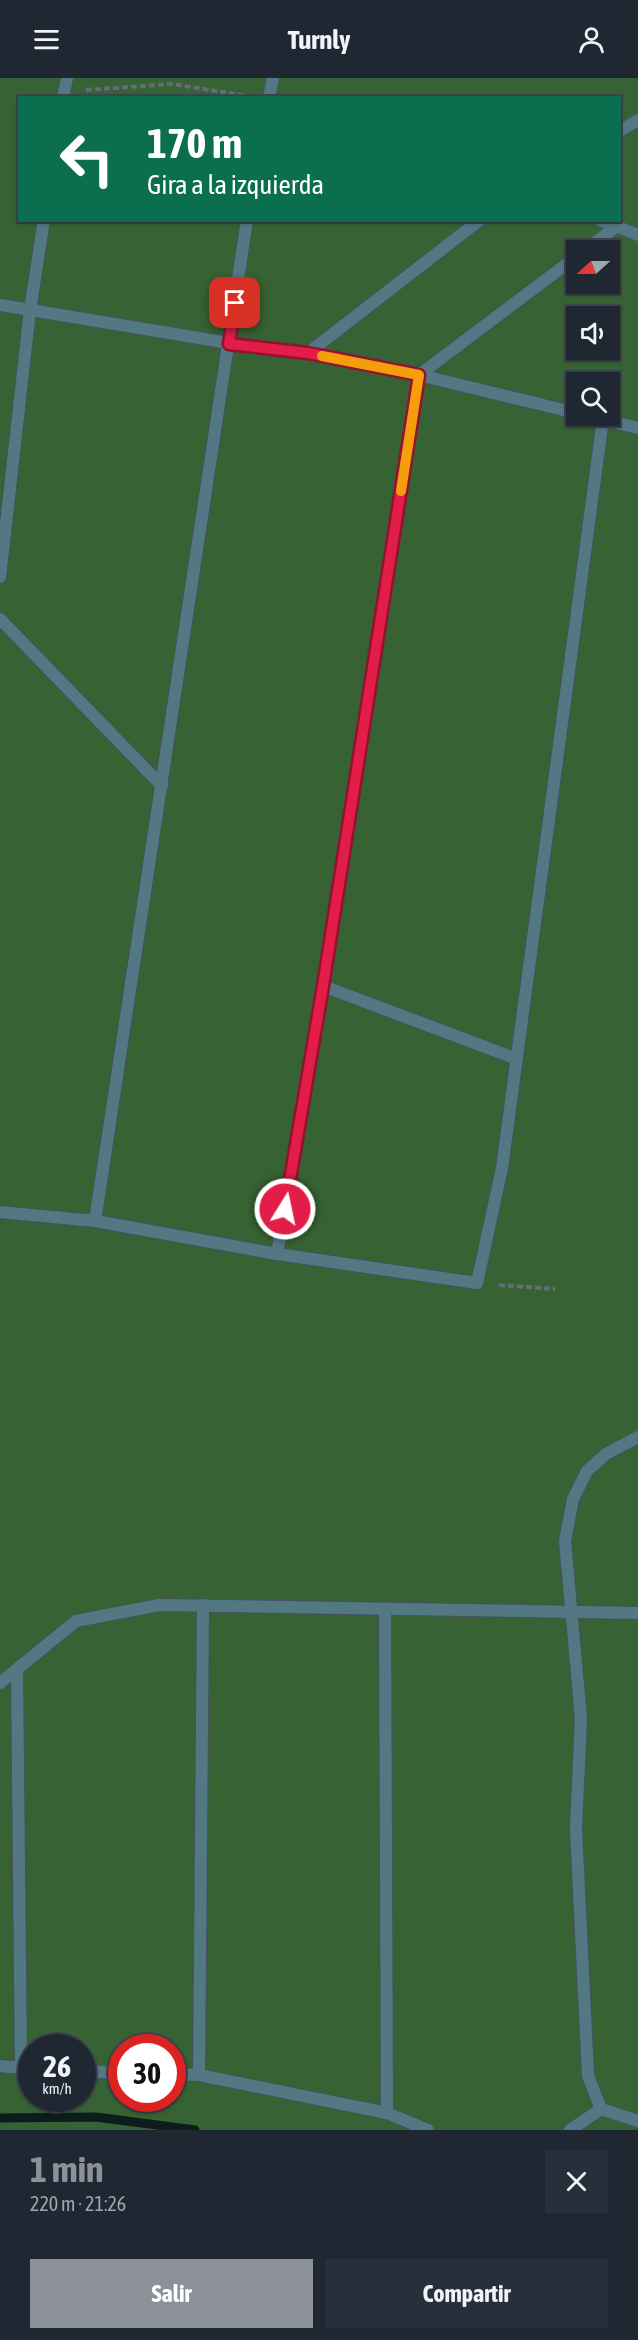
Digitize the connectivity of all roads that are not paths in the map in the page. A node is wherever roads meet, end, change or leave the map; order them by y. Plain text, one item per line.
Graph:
1 (67, 78) edge
2 (273, 78) edge
3 (64, 95) edge
4 (269, 96) edge
5 (638, 120) edge
6 (621, 130) edge
7 (44, 222) edge
8 (247, 222) edge
9 (477, 222) edge
10 (606, 222) edge
11 (617, 226) junction
12 (638, 235) edge
13 (598, 240) edge
14 (566, 265) edge
15 (0, 305) edge
16 (30, 310) junction
17 (229, 344) junction
18 (308, 353) junction
19 (419, 375) junction
20 (566, 410) edge
21 (620, 423) edge
22 (602, 426) edge
23 (638, 428) edge
24 (0, 577) edge
25 (0, 619) edge
26 (162, 786) junction
27 (323, 986) junction
28 (517, 1059) junction
29 (0, 1212) edge
30 (95, 1221) junction
31 (278, 1254) junction
32 (638, 1437) edge
33 (203, 1605) junction
34 (386, 1609) junction
35 (570, 1612) junction
36 (638, 1613) edge
37 (17, 1669) junction
38 (0, 1683) edge
39 (25, 2034) edge
40 (0, 2066) edge
41 (18, 2068) edge
42 (186, 2075) edge
43 (199, 2075) junction
44 (601, 2109) junction
45 (387, 2113) junction
46 (638, 2121) edge
47 (428, 2130) edge
48 (570, 2130) edge

1 - 3 street
2 - 4 street
5 - 6 street
7 - 16 street
8 - 17 street
9 - 18 street
10 - 11 street
11 - 12 street
11 - 13 street
14 - 19 street
15 - 16 street
16 - 17 street
16 - 24 street
17 - 18 street
17 - 26 street
18 - 19 street
19 - 20 street
19 - 27 street
21 - 23 street
22 - 28 street
25 - 26 street
26 - 30 street
27 - 28 street
27 - 31 street
28 - 31 street
29 - 30 street
30 - 31 street
32 - 35 street
33 - 34 street
33 - 37 street
33 - 43 street
34 - 35 street
34 - 45 street
35 - 36 street
35 - 44 street
37 - 38 street
37 - 39 street
40 - 41 street
42 - 43 street
43 - 45 street
44 - 46 street
44 - 48 street
45 - 47 street

